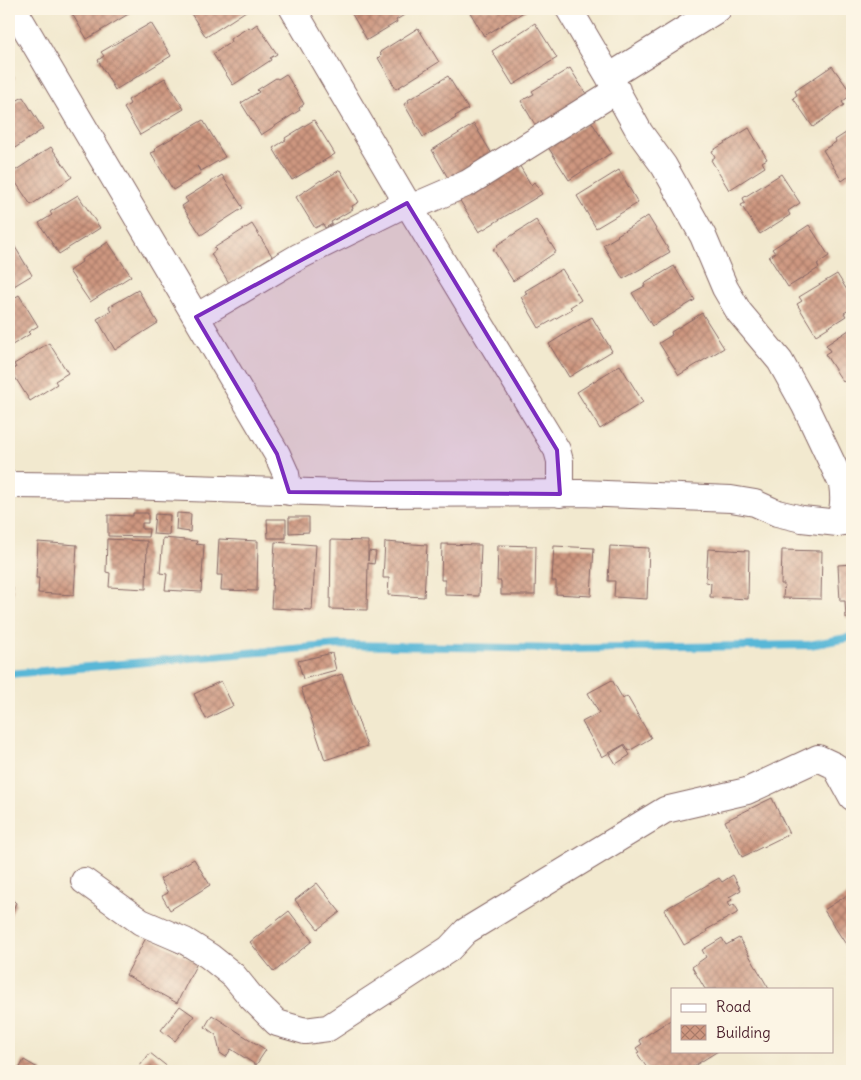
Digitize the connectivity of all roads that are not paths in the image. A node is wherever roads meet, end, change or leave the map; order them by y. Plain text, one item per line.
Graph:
1 (14, 9) edge
2 (569, 9) edge
3 (718, 9) edge
4 (297, 10) edge
5 (613, 84) junction
6 (408, 205) junction
7 (196, 317) junction
8 (9, 485) edge
9 (289, 492) junction
10 (560, 494) junction
11 (845, 522) edge
12 (852, 797) edge
13 (84, 881) dead end

1 - 7 street
2 - 5 street
3 - 5 street
4 - 6 street
5 - 6 street
5 - 11 street
6 - 7 street
6 - 10 street
7 - 9 street
8 - 9 street
9 - 10 street
10 - 11 street
12 - 13 street

